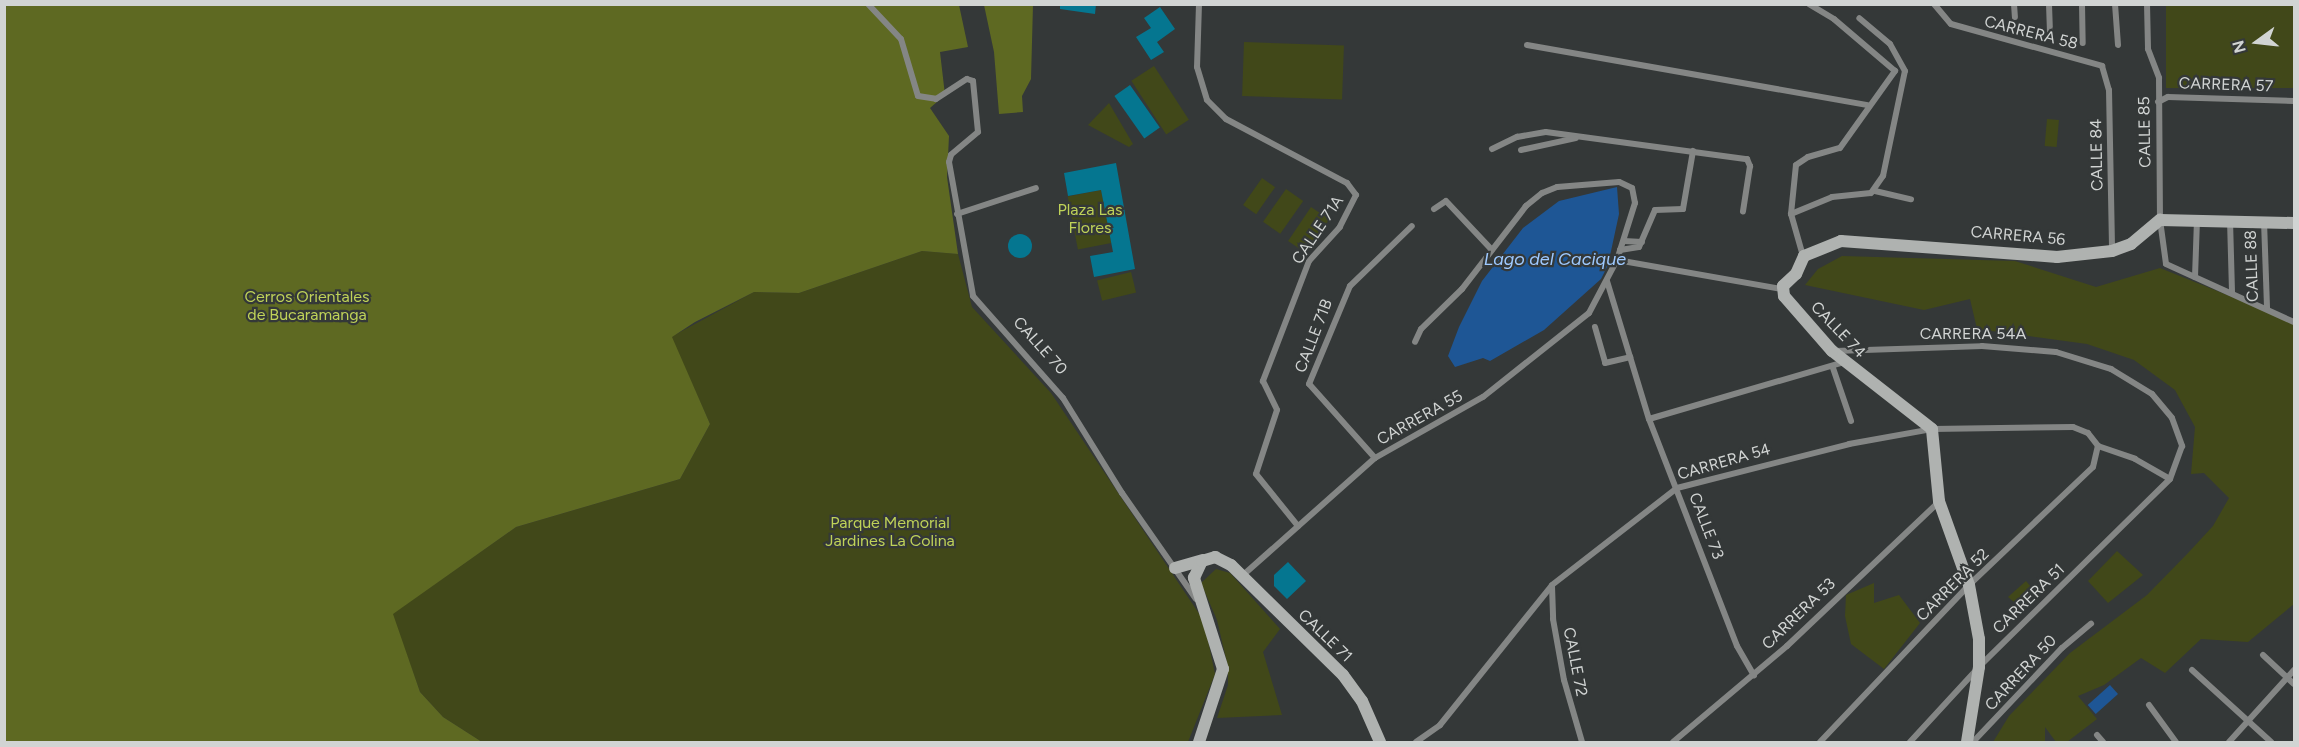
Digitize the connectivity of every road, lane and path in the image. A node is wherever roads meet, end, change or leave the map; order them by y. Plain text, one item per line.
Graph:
1 (868, 4) edge
2 (1199, 4) edge
3 (1809, 4) edge
4 (1934, 4) edge
5 (2014, 4) edge
6 (2049, 4) edge
7 (2082, 4) edge
8 (2115, 4) edge
9 (2147, 4) edge
10 (2015, 17) dead end
11 (1859, 18) dead end
12 (2050, 37) dead end
13 (2083, 43) dead end
14 (1527, 45) dead end
15 (2118, 45) dead end
16 (2097, 63) joint
17 (2295, 101) edge
18 (2158, 102) junction
19 (1868, 105) junction
20 (1580, 137) junction
21 (1492, 149) dead end
22 (1521, 150) dead end
23 (1693, 151) junction
24 (1036, 188) dead end
25 (1875, 190) junction
26 (1911, 199) dead end
27 (1434, 209) dead end
28 (1743, 211) dead end
29 (957, 214) junction
30 (1791, 214) junction
31 (2197, 218) junction
32 (2229, 219) junction
33 (2160, 220) junction
34 (2264, 221) junction
35 (2295, 223) edge
36 (1412, 226) dead end
37 (1624, 241) junction
38 (1642, 242) junction
39 (1492, 250) junction
40 (1620, 250) junction
41 (2112, 251) junction
42 (1804, 256) junction
43 (1617, 260) junction
44 (2195, 277) junction
45 (1607, 281) junction
46 (1782, 290) junction
47 (2232, 293) junction
48 (2267, 309) junction
49 (2295, 322) edge
50 (1595, 327) dead end
51 (1415, 342) dead end
52 (1832, 351) junction
53 (1630, 357) junction
54 (1838, 365) junction
55 (1649, 419) junction
56 (1851, 421) dead end
57 (1932, 429) junction
58 (2098, 446) junction
59 (1375, 458) junction
60 (2170, 479) junction
61 (1677, 488) junction
62 (1939, 501) junction
63 (1298, 526) junction
64 (1207, 558) junction
65 (1231, 565) junction
66 (1175, 568) junction
67 (1241, 576) junction
68 (1552, 585) junction
69 (1969, 585) junction
70 (1197, 592) junction
71 (1209, 617) junction
72 (2091, 624) dead end
73 (2262, 655) dead end
74 (1979, 667) junction
75 (2192, 670) dead end
76 (2295, 670) edge
77 (1754, 676) junction
78 (2287, 678) junction
79 (2295, 684) edge
80 (2149, 705) dead end
81 (2250, 723) junction
82 (2097, 735) dead end
83 (1199, 742) edge
84 (1380, 742) edge
85 (1416, 742) edge
86 (1582, 742) edge
87 (1673, 742) edge
88 (1820, 742) edge
89 (1910, 742) edge
90 (1967, 742) edge
91 (1973, 742) edge
92 (2103, 742) edge
93 (2176, 742) edge
94 (2229, 742) edge
95 (2271, 742) edge

1 - 29 street, CALLE 70
2 - 63 street, CALLE 71A
3 - 19 street
4 - 16 street, CARRERA 58
5 - 10 street
6 - 12 street
7 - 13 street
8 - 15 street
9 - 18 street, CALLE 85
11 - 25 street
14 - 19 street
16 - 41 street, CALLE 84
17 - 18 street, CARRERA 57
18 - 33 street, CALLE 85
19 - 30 street
20 - 21 street
20 - 22 street
20 - 23 street
23 - 28 street
23 - 38 street
24 - 29 street
25 - 26 street
25 - 30 street
27 - 39 street
29 - 66 street, CALLE 70
30 - 42 street
31 - 32 street
31 - 33 street
31 - 44 street
32 - 34 street
32 - 47 street
33 - 41 street, CARRERA 56
33 - 44 street, CALLE 85
34 - 35 street
34 - 48 street, CALLE 88
36 - 59 street, CALLE 71B
37 - 38 street
37 - 39 street, CARRERA 55
37 - 40 street, CARRERA 55
38 - 40 street
39 - 51 street
40 - 43 street, CARRERA 55
41 - 42 street, CARRERA 56
42 - 46 street
43 - 45 street, CARRERA 55
43 - 46 street
44 - 47 street
45 - 53 street, CALLE 73
45 - 59 street, CARRERA 55
46 - 52 street, CALLE 74
47 - 48 street
48 - 49 street
50 - 53 street
52 - 54 street, CALLE 74
52 - 60 street, CARRERA 54A
53 - 55 street, CALLE 73
54 - 55 street
54 - 56 street
54 - 57 street, CALLE 74
55 - 61 street, CALLE 73
57 - 58 street, CARRERA 54
57 - 61 street, CARRERA 54
57 - 62 street
58 - 60 street, CARRERA 54
58 - 69 street, CARRERA 52
59 - 63 street, CARRERA 55
60 - 74 street, CARRERA 51
61 - 68 street, CARRERA 54
61 - 77 street, CALLE 73
62 - 69 street
62 - 77 street, CARRERA 53
63 - 67 street, CARRERA 55
64 - 65 street
64 - 66 street
64 - 70 street
65 - 67 street, CALLE 71
65 - 70 street
66 - 71 street, CALLE 70
67 - 84 street, CALLE 71
68 - 85 street, CARRERA 54
68 - 86 street, CALLE 72
69 - 74 street
69 - 88 street, CARRERA 52
70 - 71 street, CALLE 70
71 - 83 street, CALLE 70
72 - 91 street, CARRERA 50
73 - 78 street
74 - 89 street, CARRERA 51
74 - 90 street
75 - 81 street
76 - 78 street
77 - 87 street, CARRERA 53
78 - 79 street
78 - 81 street
80 - 93 street
81 - 94 street
81 - 95 street
82 - 92 street

